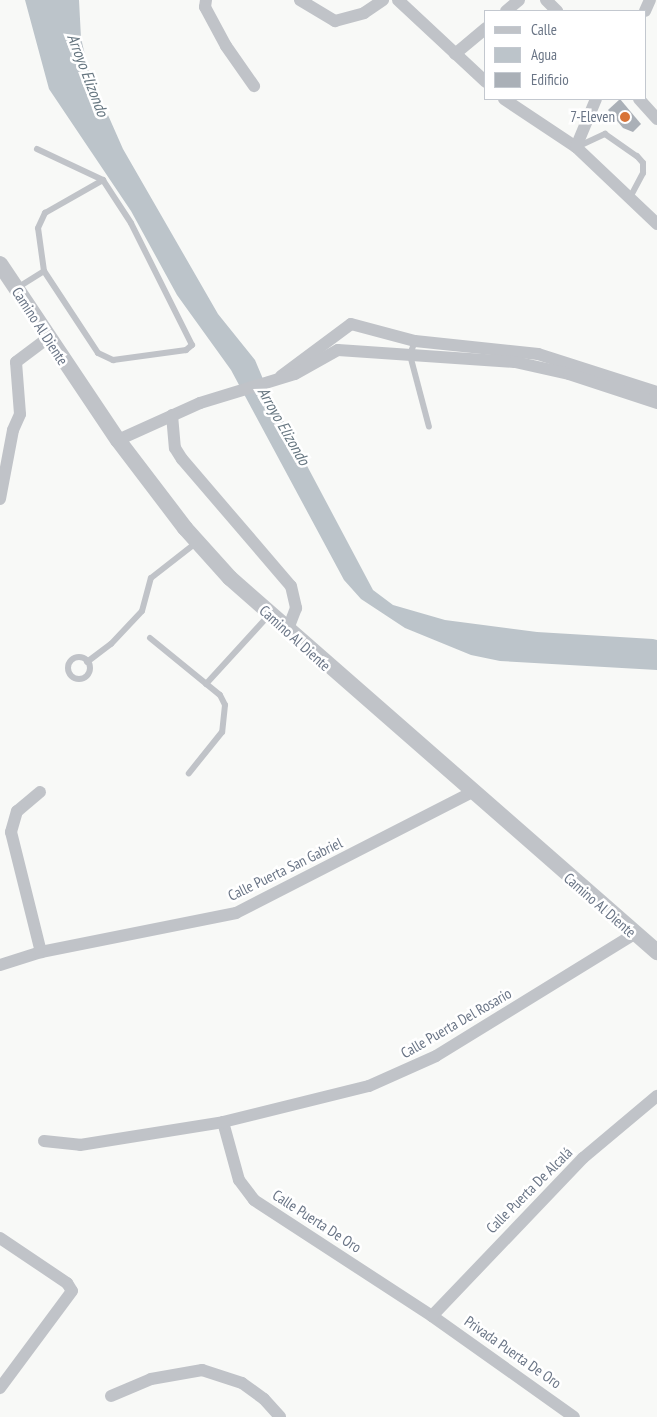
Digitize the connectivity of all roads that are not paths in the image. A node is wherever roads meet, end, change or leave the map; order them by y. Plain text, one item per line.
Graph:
1 (206, 0) edge
2 (300, 0) edge
3 (384, 0) edge
4 (398, 0) edge
5 (519, 0) edge
6 (546, 0) edge
7 (507, 10) edge
8 (556, 10) edge
9 (484, 30) edge
10 (455, 54) junction
11 (484, 80) edge
12 (254, 86) dead end
13 (506, 100) edge
14 (596, 100) edge
15 (640, 100) edge
16 (657, 119) edge
17 (576, 147) junction
18 (37, 149) dead end
19 (103, 180) junction
20 (630, 197) junction
21 (657, 224) edge
22 (0, 264) edge
23 (44, 271) junction
24 (16, 288) junction
25 (378, 330) junction
26 (333, 335) junction
27 (48, 338) junction
28 (415, 341) junction
29 (338, 350) junction
30 (370, 351) junction
31 (410, 356) junction
32 (570, 369) junction
33 (276, 377) junction
34 (657, 392) edge
35 (657, 404) edge
36 (172, 415) junction
37 (429, 427) dead end
38 (118, 440) junction
39 (0, 499) edge
40 (197, 542) junction
41 (269, 615) junction
42 (287, 631) junction
43 (150, 638) dead end
44 (87, 662) dead end
45 (206, 684) junction
46 (190, 772) dead end
47 (40, 792) dead end
48 (472, 792) junction
49 (634, 934) junction
50 (41, 952) junction
51 (657, 952) edge
52 (0, 965) edge
53 (657, 1096) edge
54 (223, 1122) junction
55 (44, 1141) dead end
56 (0, 1238) edge
57 (432, 1316) junction
58 (0, 1388) edge
59 (111, 1396) dead end
60 (280, 1417) edge
61 (574, 1417) edge

1 - 12 street
2 - 3 street
4 - 10 street
5 - 7 street
6 - 8 street
9 - 10 street
10 - 11 street
13 - 17 street
14 - 17 street
15 - 16 street
17 - 20 street
17 - 20 lane
18 - 19 lane
19 - 23 lane
19 - 23 lane
20 - 21 street
22 - 24 street, Camino Al Diente
23 - 24 lane
24 - 27 street, Camino Al Diente
25 - 26 street
25 - 28 street
25 - 30 street
26 - 29 street
26 - 33 street
27 - 38 street, Camino Al Diente
27 - 39 street
28 - 31 lane
28 - 32 street
29 - 30 street
29 - 33 street
30 - 31 street
31 - 32 street
31 - 37 lane
32 - 34 street
32 - 35 street
33 - 36 street
36 - 38 street
36 - 42 street
38 - 40 street, Camino Al Diente
40 - 41 street, Camino Al Diente
40 - 44 lane
41 - 42 street, Camino Al Diente
41 - 45 lane
42 - 48 street, Camino Al Diente
43 - 45 lane
45 - 46 lane
47 - 50 street
48 - 49 street, Camino Al Diente
48 - 50 street, Calle Puerta San Gabriel
49 - 51 street, Camino Al Diente
49 - 54 street, Calle Puerta Del Rosario
50 - 52 street, Calle Puerta San Gabriel
53 - 57 street, Calle Puerta De Alcalá
54 - 55 street, Calle Puerta Del Rosario
54 - 57 street, Calle Puerta De Oro
56 - 58 street
57 - 61 street, Privada Puerta De Oro
59 - 60 street

